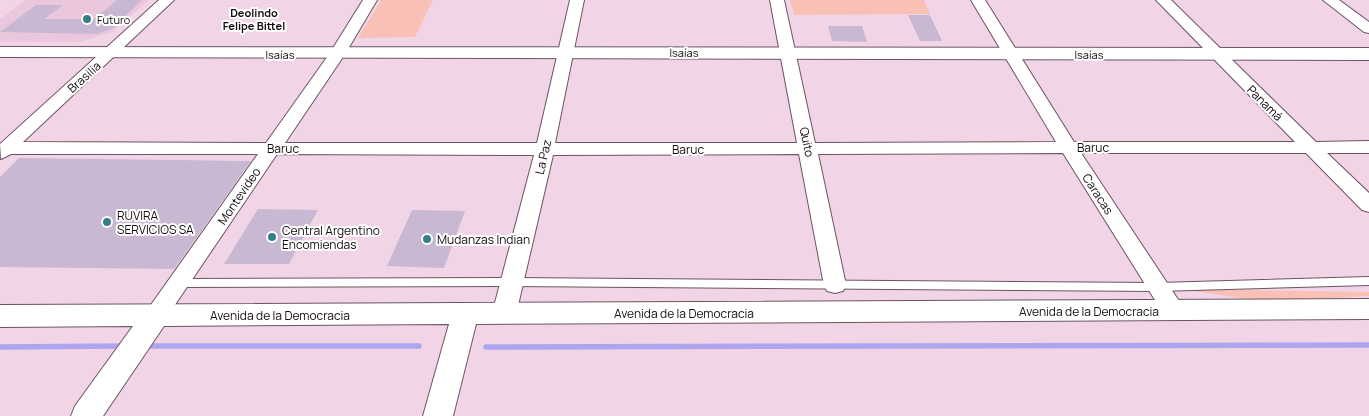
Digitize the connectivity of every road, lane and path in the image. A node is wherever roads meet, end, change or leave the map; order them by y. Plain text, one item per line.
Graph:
1 (167, 0) edge
2 (370, 0) edge
3 (577, 0) edge
4 (777, 0) edge
5 (978, 0) edge
6 (1163, 0) edge
7 (1330, 0) edge
8 (1369, 29) edge
9 (0, 52) edge
10 (112, 52) junction
11 (565, 52) junction
12 (786, 52) junction
13 (337, 54) junction
14 (1011, 54) junction
15 (1216, 54) junction
16 (1369, 54) edge
17 (1068, 147) junction
18 (1310, 147) junction
19 (1369, 147) edge
20 (273, 148) junction
21 (545, 149) junction
22 (809, 149) junction
23 (3, 151) edge
24 (1369, 205) edge
25 (1369, 281) edge
26 (512, 282) junction
27 (180, 283) junction
28 (835, 285) junction
29 (1158, 287) junction
30 (1369, 309) edge
31 (1173, 310) junction
32 (504, 314) junction
33 (465, 315) junction
34 (0, 316) edge
35 (156, 316) junction
36 (86, 416) edge
37 (438, 416) edge

1 - 10 street, Brasilia
2 - 13 street, Montevideo
3 - 11 street, La Paz
4 - 12 street, Quito
5 - 14 street, Caracas
6 - 15 street, Panamá
7 - 8 street
9 - 10 street, Isaías
10 - 13 street, Isaías
10 - 23 street, Brasilia
11 - 12 street, Isaías
11 - 13 street, Isaías
11 - 21 street, La Paz
12 - 14 street, Isaías
12 - 22 street, Quito
13 - 20 street, Montevideo
14 - 15 street, Isaías
14 - 17 street, Caracas
15 - 16 street, Isaías
15 - 18 street, Panamá
17 - 18 street, Baruc
17 - 22 street, Baruc
17 - 29 street, Caracas
18 - 19 street, Baruc
18 - 24 street, Panamá
20 - 21 street, Baruc
20 - 23 street, Baruc
20 - 27 street, Montevideo
21 - 22 street, Baruc
21 - 26 street, La Paz
22 - 28 street, Quito
25 - 29 lane
26 - 27 lane
26 - 28 lane
26 - 32 street, La Paz
27 - 35 street, Montevideo
28 - 29 lane
29 - 31 street, Caracas
30 - 31 street, Avenida de la Democracia
31 - 32 street, Avenida de la Democracia
32 - 33 street, Avenida de la Democracia
33 - 35 street, Avenida de la Democracia
33 - 37 street
34 - 35 street, Avenida de la Democracia
35 - 36 street

